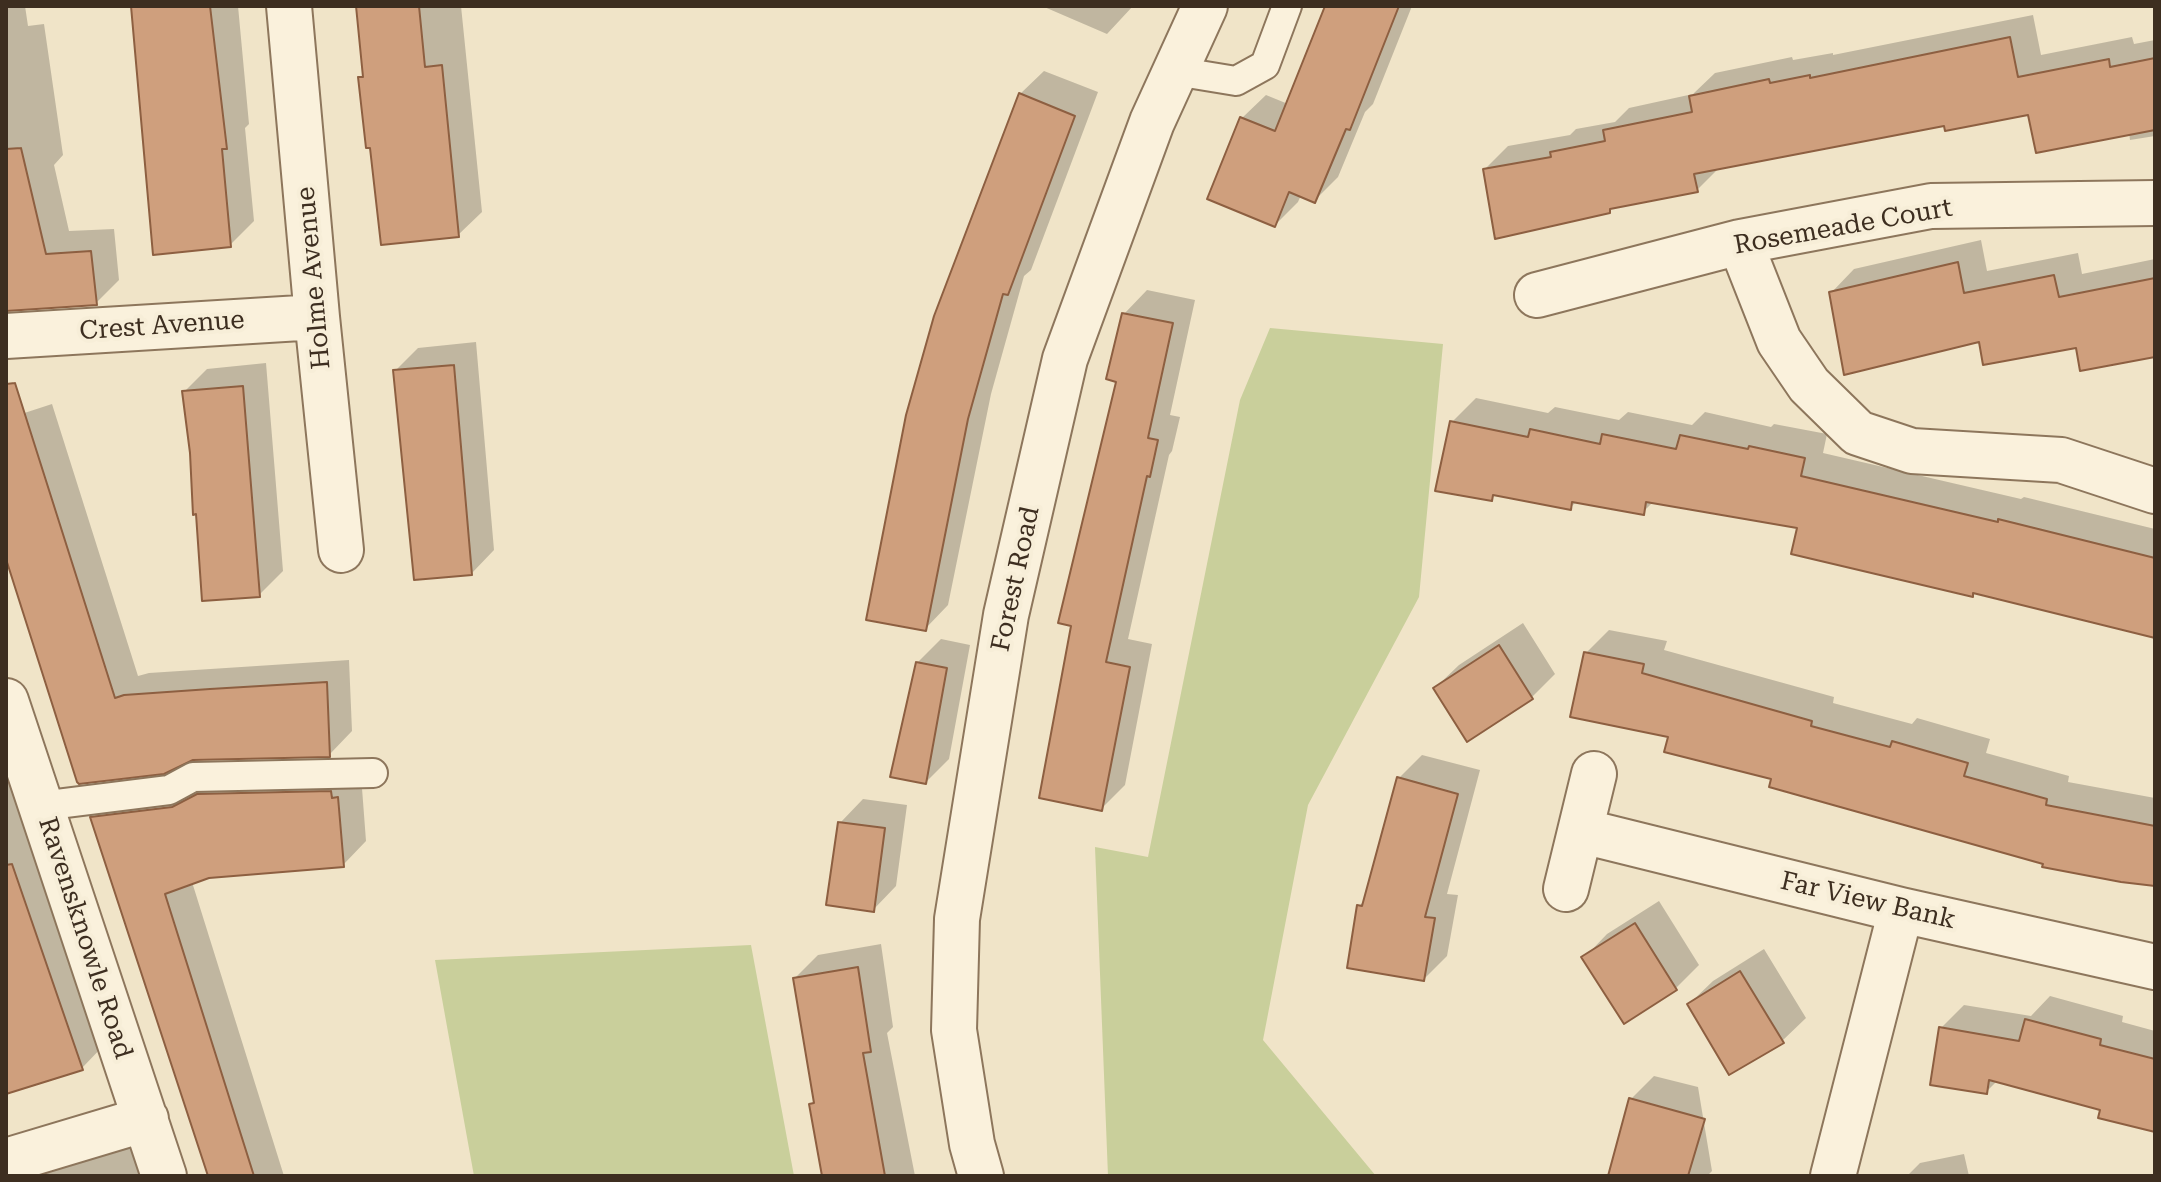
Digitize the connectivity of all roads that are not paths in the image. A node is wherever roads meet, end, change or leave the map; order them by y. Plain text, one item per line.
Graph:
1 (289, 6) edge
2 (1205, 6) edge
3 (1287, 6) edge
4 (1175, 71) junction
5 (2155, 203) edge
6 (1740, 242) junction
7 (1537, 295) dead end
8 (317, 317) junction
9 (6, 336) edge
10 (2155, 491) edge
11 (341, 550) dead end
12 (6, 701) edge
13 (373, 773) dead end
14 (1594, 774) dead end
15 (41, 806) junction
16 (1582, 831) junction
17 (1566, 889) dead end
18 (1901, 910) junction
19 (2155, 967) edge
20 (146, 1119) junction
21 (6, 1161) edge
22 (164, 1176) edge
23 (981, 1176) edge
24 (1833, 1176) edge

1 - 8 street, Holme Avenue
2 - 4 street, Forest Road
3 - 4 lane
4 - 23 street, Forest Road
5 - 6 street, Rosemeade Court
6 - 7 street, Rosemeade Court
6 - 10 street
8 - 9 street, Crest Avenue
8 - 11 street, Holme Avenue
12 - 15 street, Ravensknowle Road
13 - 15 lane
14 - 16 street
15 - 20 street, Ravensknowle Road
16 - 17 street
16 - 18 street, Far View Bank
18 - 19 street, Far View Bank
18 - 24 street
20 - 21 street
20 - 22 street, Ravensknowle Road

